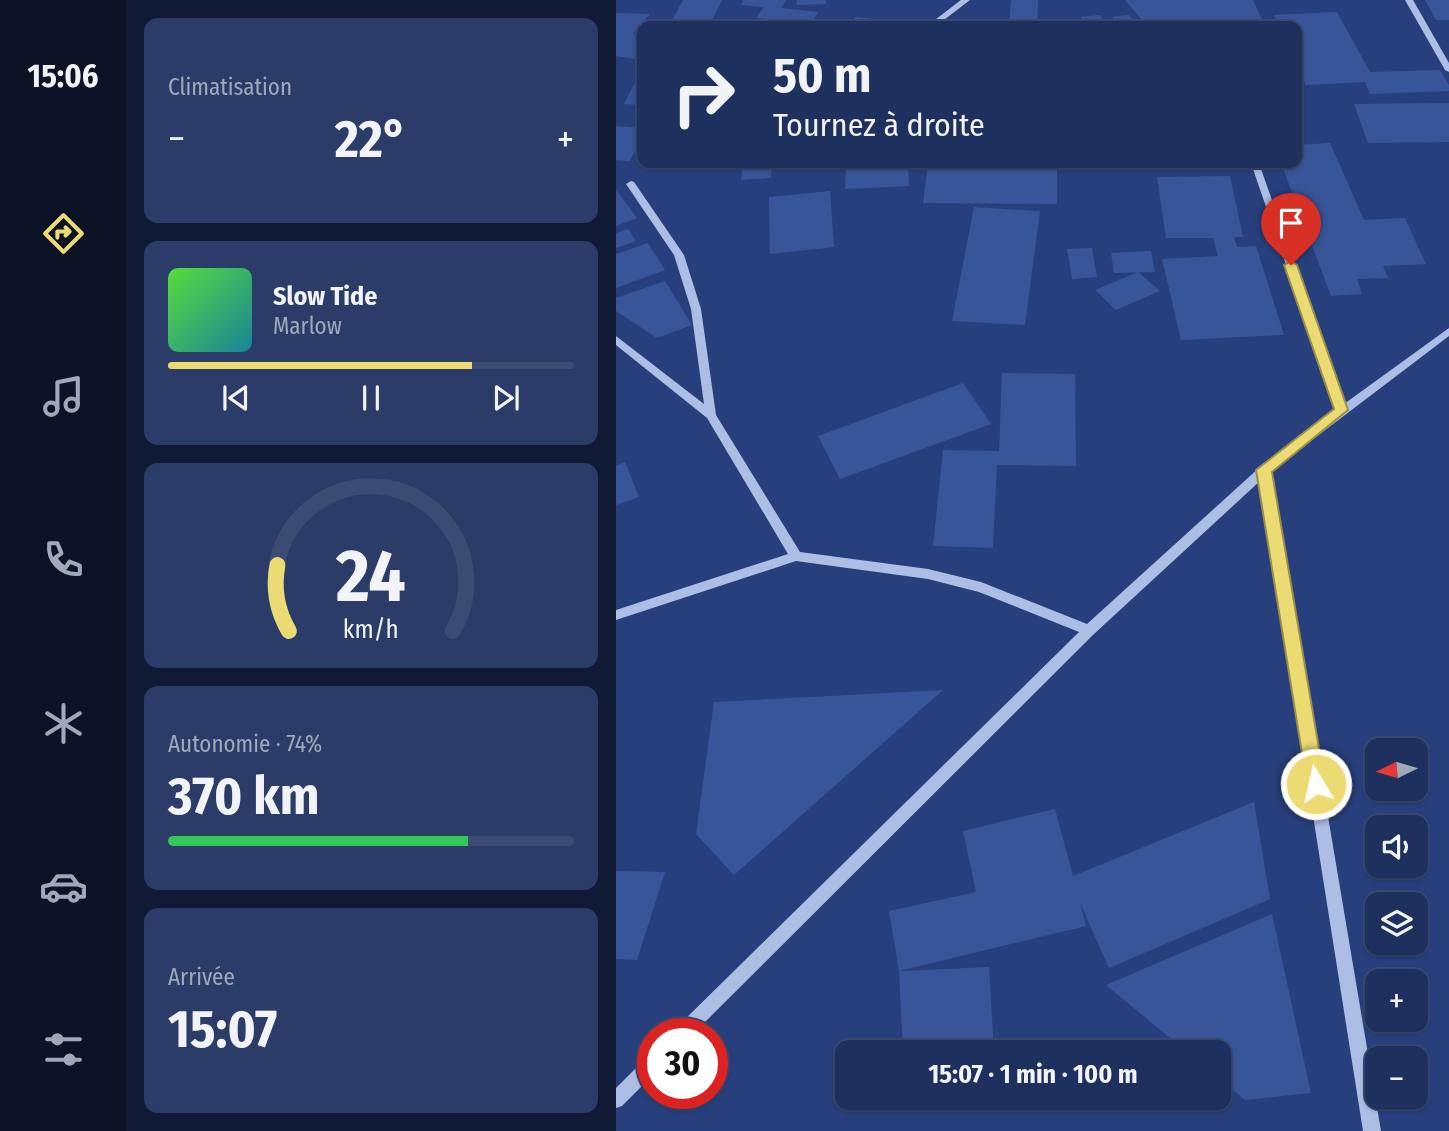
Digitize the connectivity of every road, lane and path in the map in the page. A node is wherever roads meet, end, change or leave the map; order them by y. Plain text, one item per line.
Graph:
1 (966, 0) edge
2 (1409, 0) edge
3 (938, 21) edge
4 (1449, 70) edge
5 (1257, 169) dead end
6 (631, 184) dead end
7 (1449, 331) edge
8 (616, 340) edge
9 (1341, 410) junction
10 (711, 415) junction
11 (1264, 470) junction
12 (796, 556) junction
13 (616, 615) edge
14 (1089, 630) junction
15 (698, 1018) edge
16 (637, 1079) edge
17 (616, 1100) edge
18 (1372, 1131) edge

1 - 3 street
2 - 4 street
5 - 9 street
6 - 10 street
7 - 9 street
8 - 10 street
9 - 11 street
10 - 12 street
11 - 14 street
11 - 18 street
12 - 13 street
12 - 14 street
14 - 15 street
16 - 17 street

